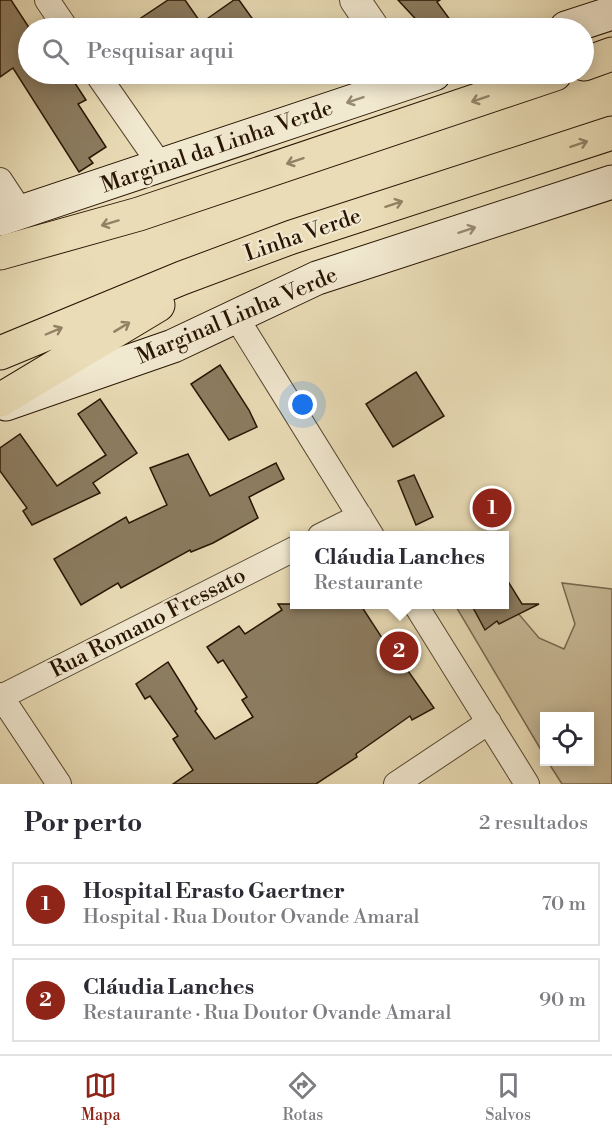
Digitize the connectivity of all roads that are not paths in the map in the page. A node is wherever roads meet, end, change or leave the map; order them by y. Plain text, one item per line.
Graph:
1 (47, 0) edge
2 (355, 0) edge
3 (612, 13) edge
4 (59, 18) edge
5 (367, 18) edge
6 (594, 19) edge
7 (612, 54) edge
8 (594, 60) edge
9 (104, 84) edge
10 (393, 84) edge
11 (525, 84) edge
12 (612, 133) edge
13 (161, 166) junction
14 (0, 180) edge
15 (612, 182) edge
16 (10, 216) edge
17 (0, 253) edge
18 (241, 256) junction
19 (236, 317) junction
20 (0, 353) edge
21 (0, 400) edge
22 (0, 406) edge
23 (366, 526) edge
24 (343, 531) edge
25 (290, 551) edge
26 (418, 609) edge
27 (1, 696) edge
28 (489, 722) junction
29 (59, 784) edge
30 (396, 784) edge
31 (527, 784) edge

1 - 4 street
2 - 5 street
3 - 6 main road
7 - 8 highway
9 - 13 street
10 -> 13 main road, Marginal da Linha Verde
11 -> 17 highway
18 -> 12 highway, Linha Verde
13 - 16 main road, Marginal da Linha Verde
14 - 16 street
19 -> 15 main road, Marginal Linha Verde
20 -> 18 highway, Linha Verde
21 -> 18 highway
19 - 22 main road, Marginal Linha Verde
19 - 23 street
23 - 24 street
25 - 27 street, Rua Romano Fressato
26 - 28 street
27 - 29 street
28 - 30 street
28 - 31 street

